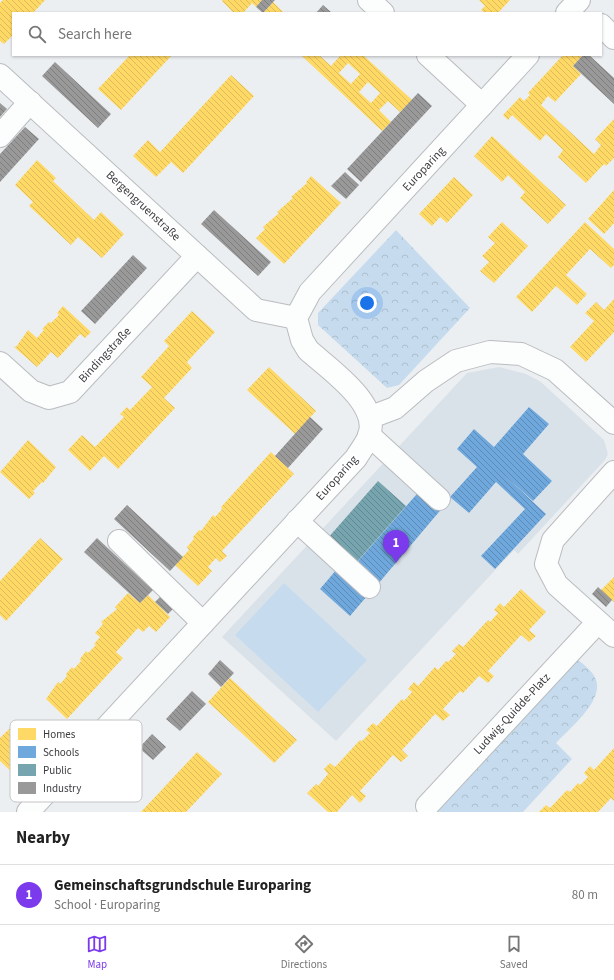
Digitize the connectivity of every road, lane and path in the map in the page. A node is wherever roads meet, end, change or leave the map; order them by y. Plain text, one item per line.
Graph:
1 (369, 0) edge
2 (382, 12) edge
3 (602, 26) edge
4 (614, 38) edge
5 (429, 56) edge
6 (527, 56) edge
7 (0, 75) edge
8 (30, 102) junction
9 (482, 105) junction
10 (0, 136) edge
11 (197, 256) junction
12 (296, 318) junction
13 (0, 363) edge
14 (614, 423) edge
15 (370, 426) junction
16 (614, 472) edge
17 (439, 499) dead end
18 (297, 521) junction
19 (119, 541) dead end
20 (369, 587) dead end
21 (203, 623) junction
22 (606, 630) edge
23 (113, 720) edge
24 (37, 802) edge
25 (427, 806) dead end
26 (28, 812) edge

1 - 2 street
3 - 4 street
5 - 9 street
6 - 9 street, Europaring
7 - 8 street, Bergengruenstraße
8 - 10 street
8 - 11 street, Bergengruenstraße
9 - 12 street, Europaring
11 - 12 street, Bergengruenstraße
11 - 13 street, Bindingstraße
12 - 15 street
14 - 15 street
15 - 17 street
15 - 18 street, Europaring
16 - 22 street, Ludwig-Quidde-Platz
18 - 20 street
18 - 21 street, Europaring
19 - 21 street
21 - 23 street, Europaring
22 - 25 street, Ludwig-Quidde-Platz
24 - 26 street, Europaring

